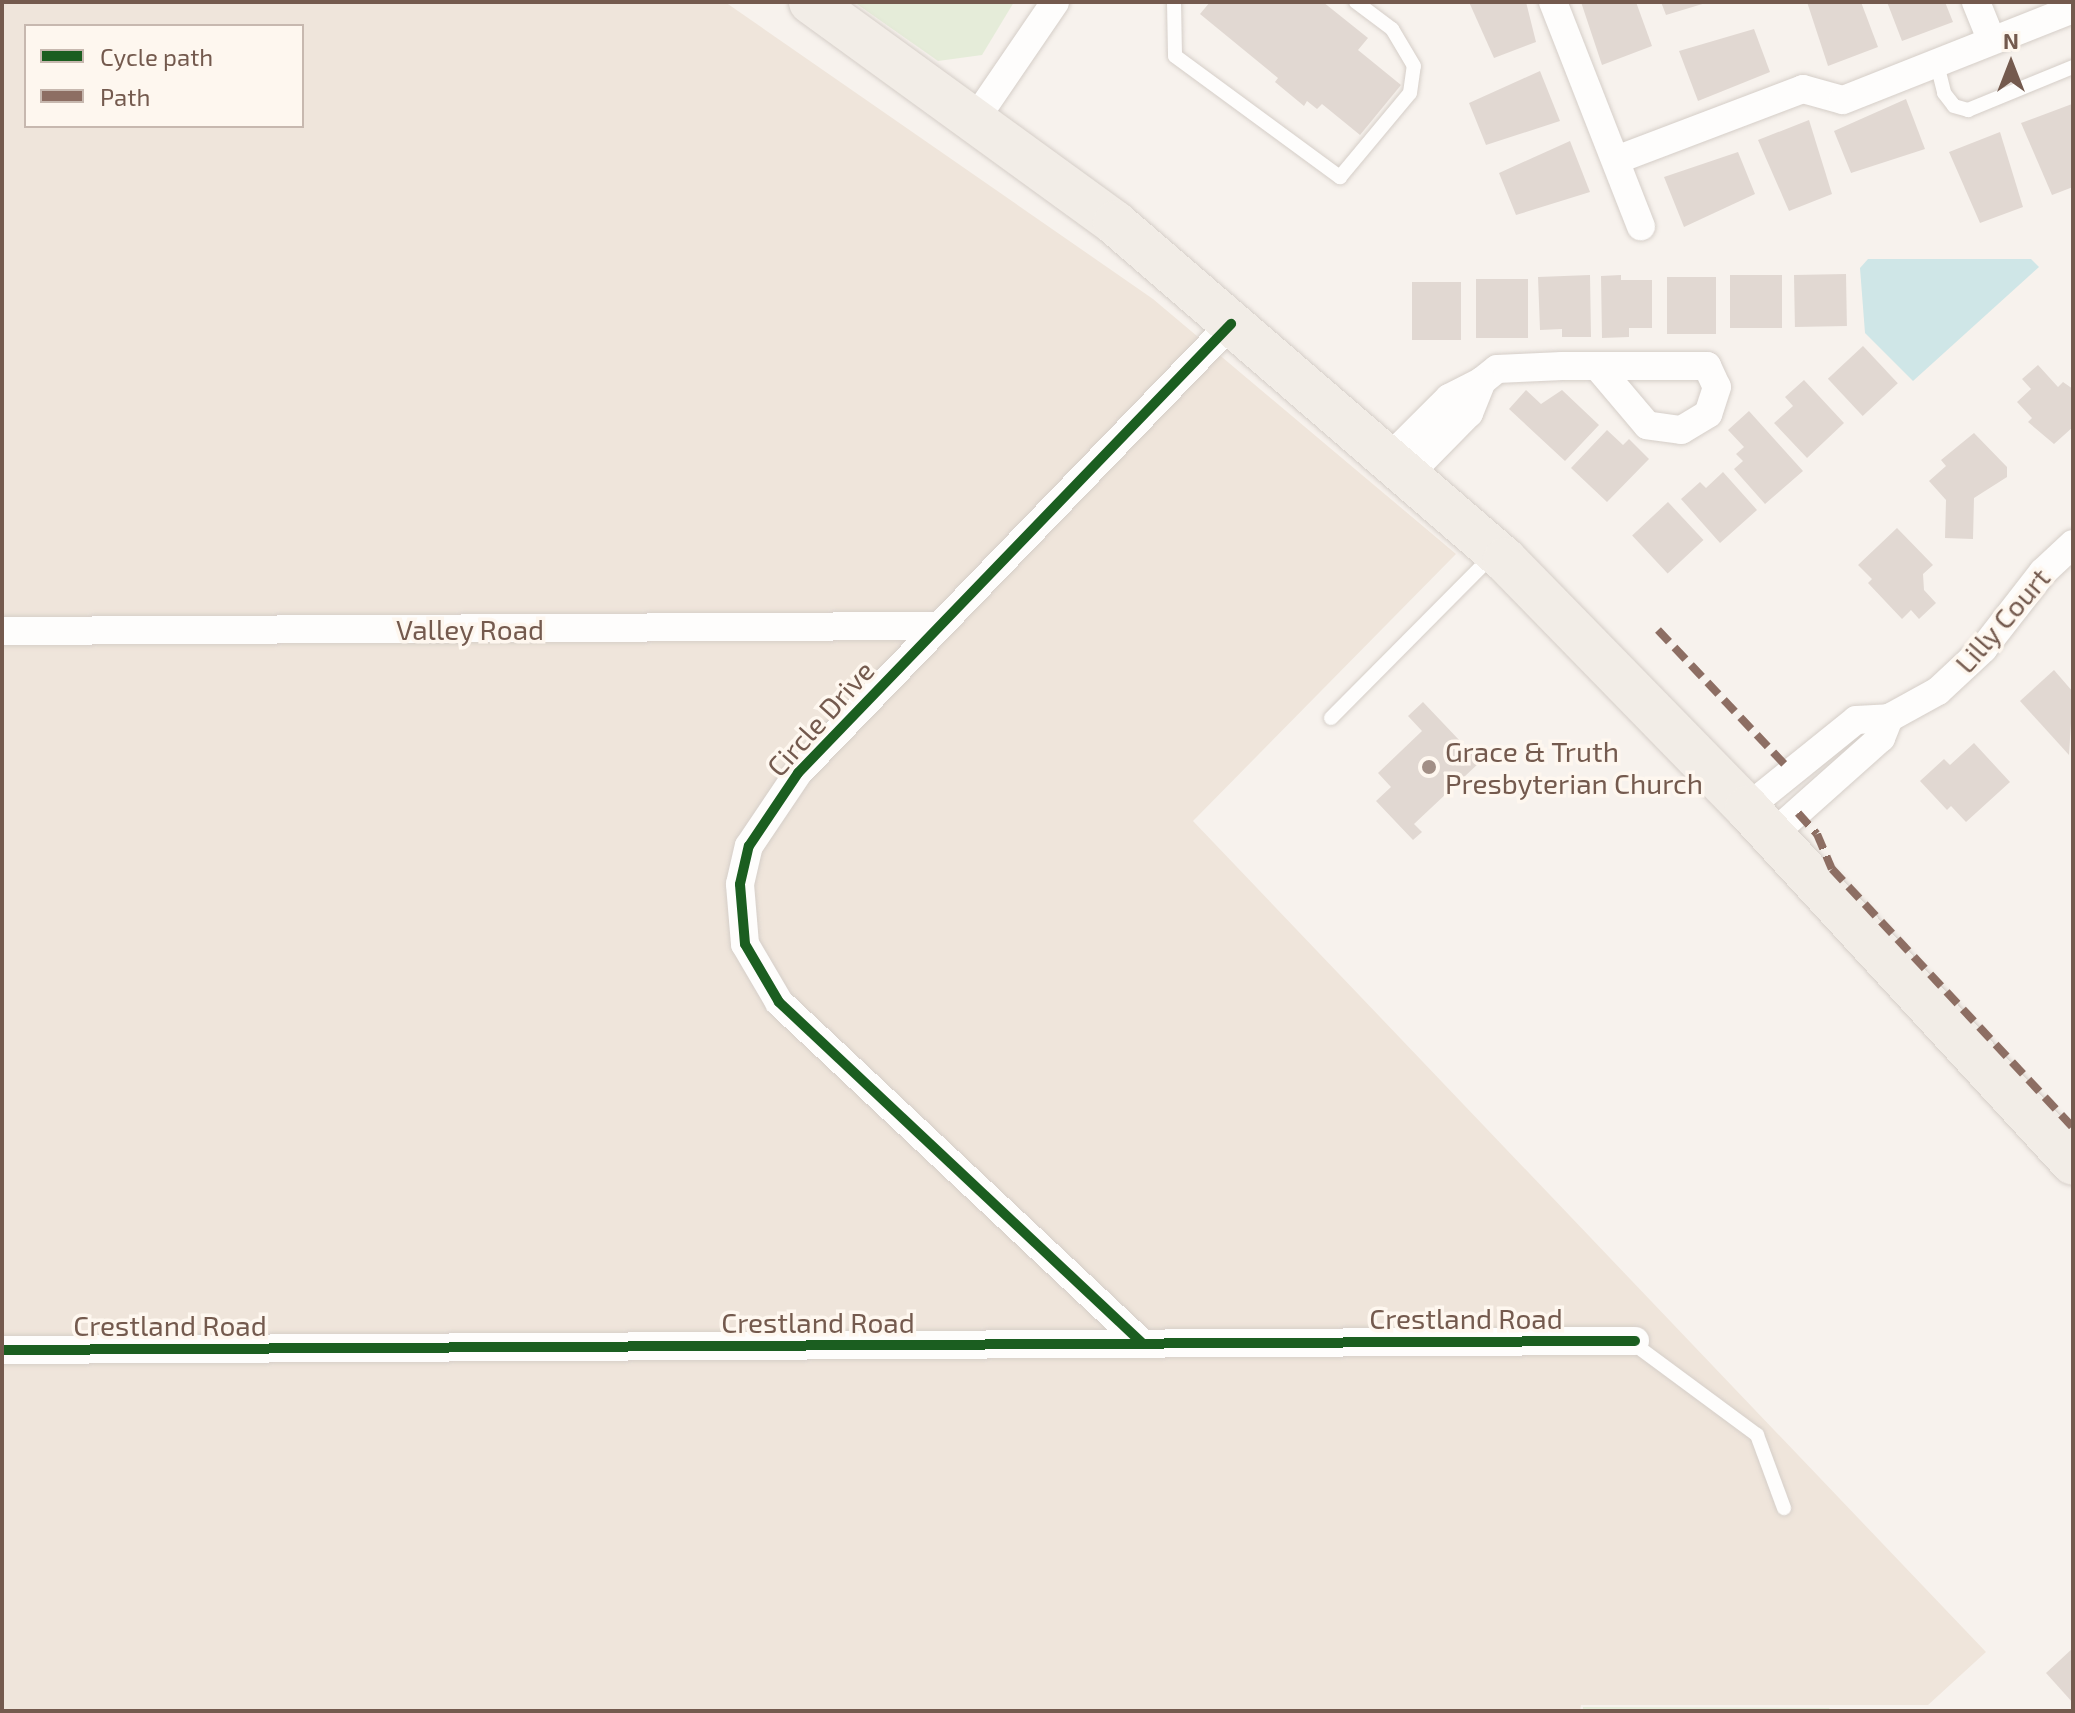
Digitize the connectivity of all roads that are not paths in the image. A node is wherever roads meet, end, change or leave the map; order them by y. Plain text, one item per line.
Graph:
1 (811, 2) edge
2 (1055, 2) edge
3 (1174, 2) edge
4 (1356, 2) edge
5 (1553, 2) edge
6 (1976, 2) edge
7 (2071, 17) edge
8 (1991, 39) junction
9 (1937, 64) junction
10 (2073, 67) edge
11 (976, 118) junction
12 (1616, 160) junction
13 (1641, 226) dead end
14 (1231, 324) junction
15 (1597, 366) dead end
16 (1398, 466) junction
17 (2073, 544) edge
18 (1496, 552) junction
19 (938, 626) junction
20 (2, 631) edge
21 (1331, 718) dead end
22 (1889, 718) junction
23 (1760, 822) junction
24 (2073, 1163) edge
25 (1632, 1341) joint
26 (1142, 1343) junction
27 (2, 1350) edge
28 (1784, 1508) dead end

1 - 11 main road
2 - 11 street
3 - 4 lane
5 - 12 street
6 - 8 street
7 - 8 street
8 - 9 street
9 - 10 lane
9 - 12 street
11 - 14 main road
12 - 13 street
14 - 16 main road
14 - 19 street, Circle Drive
15 - 16 street
16 - 18 main road
17 - 22 street, Lilly Court
18 - 21 lane
18 - 23 main road
19 - 20 street, Valley Road
19 - 26 street, Circle Drive
22 - 23 street, Lilly Court
22 - 23 street, Lilly Court
23 - 24 main road
25 - 26 street, Crestland Road
25 - 28 lane
26 - 27 street, Crestland Road

